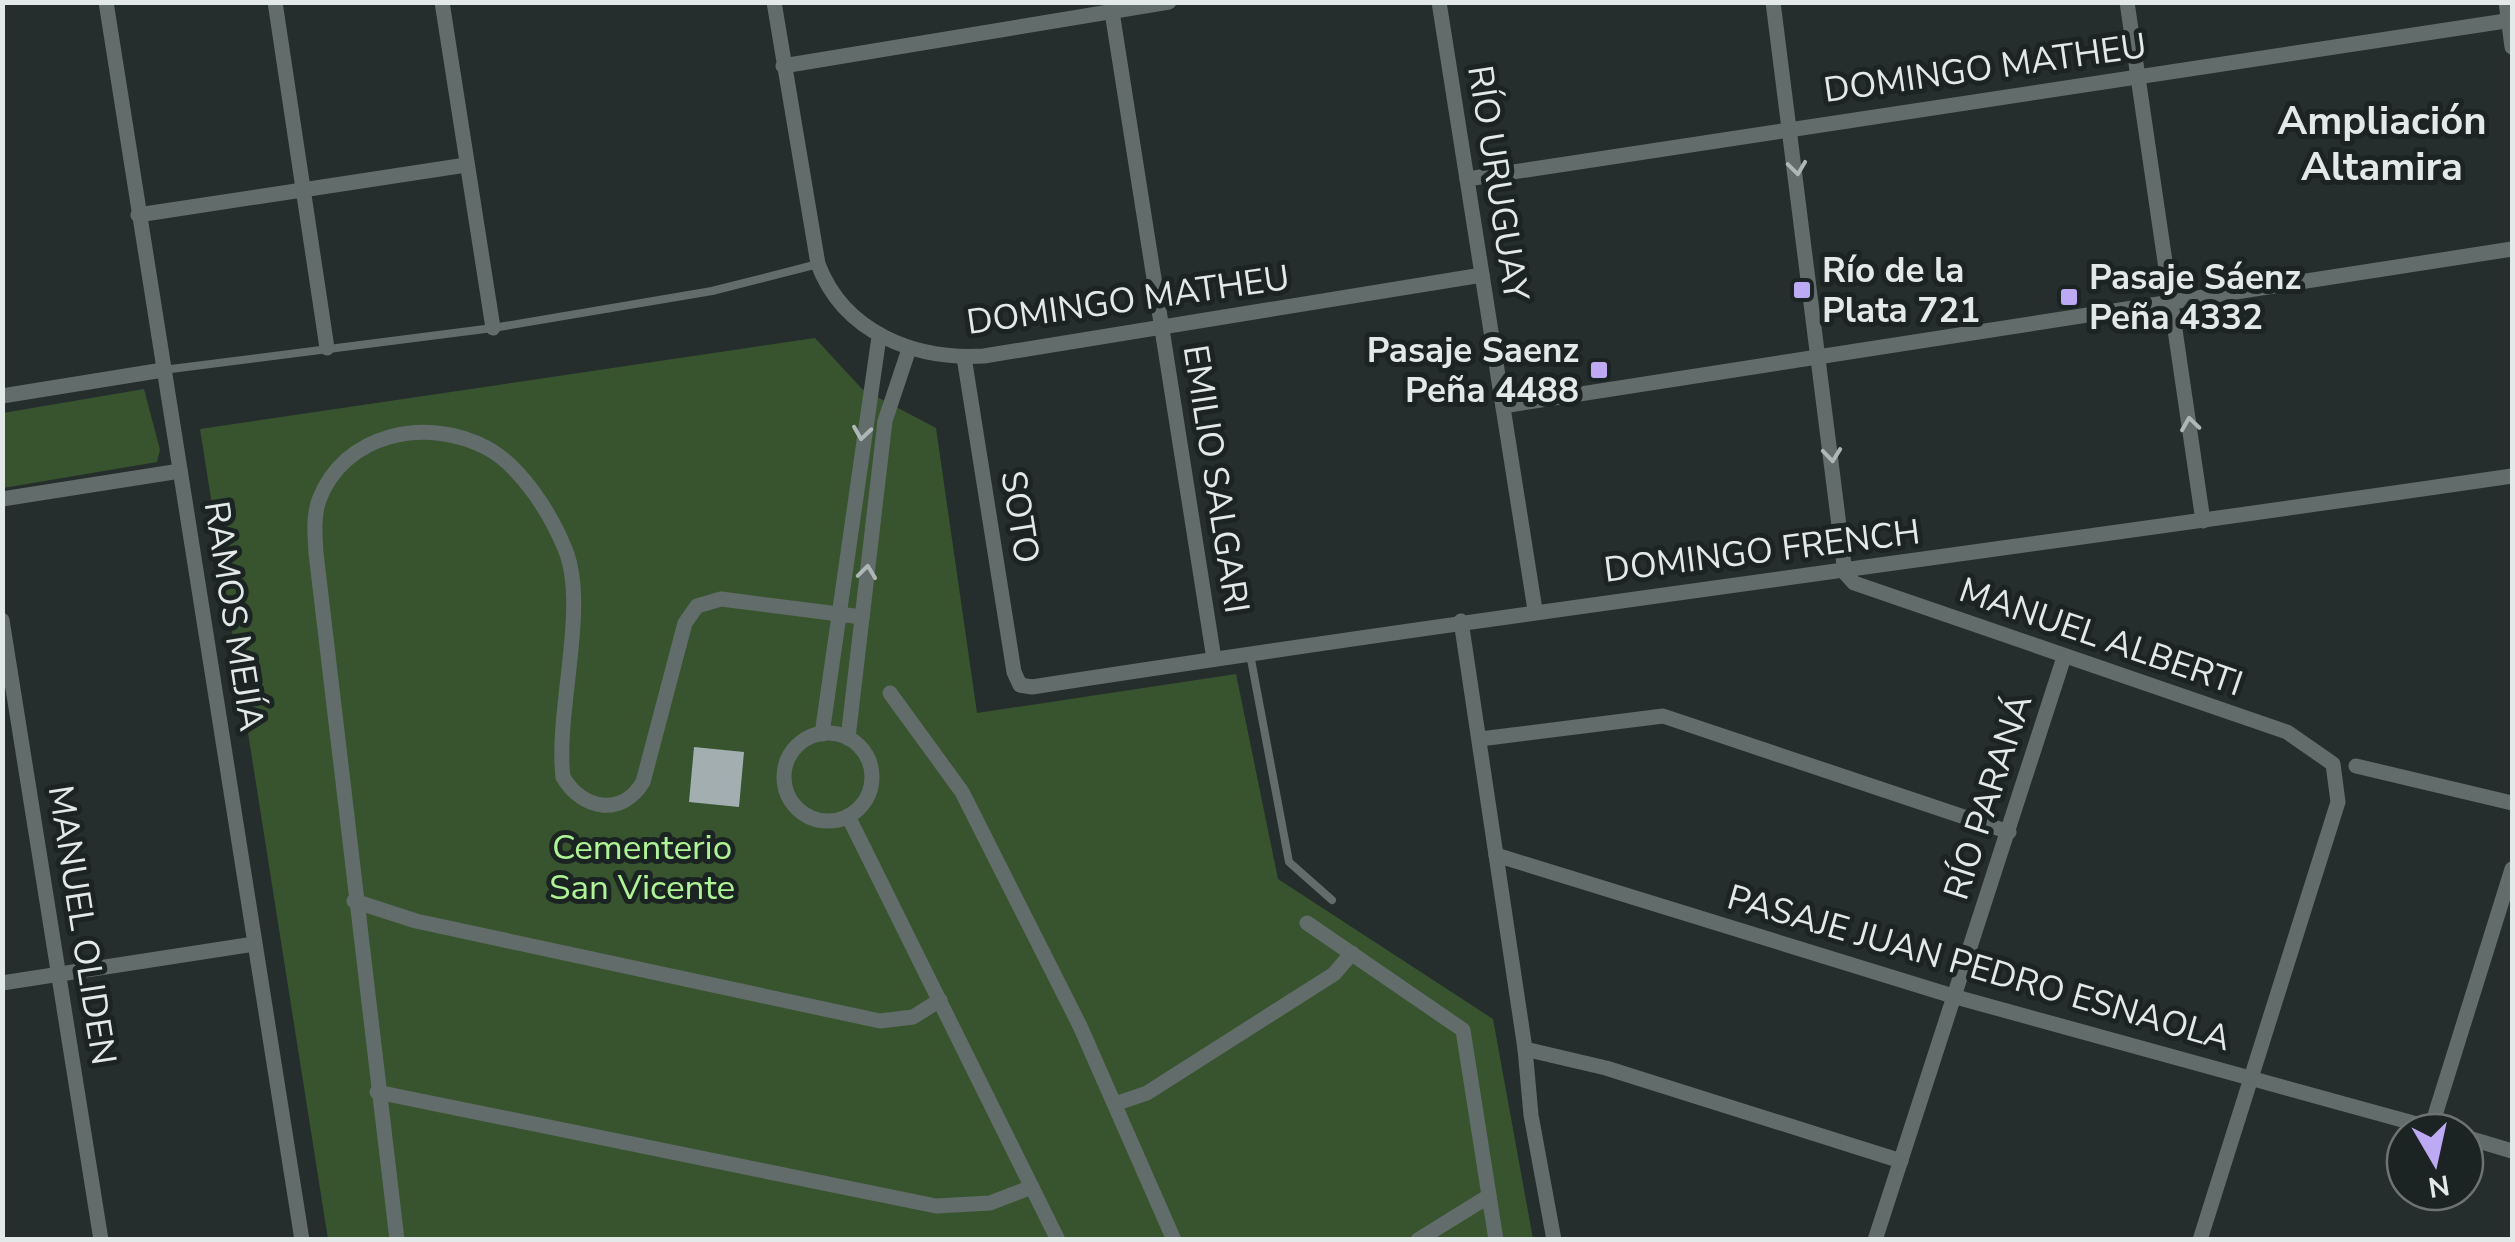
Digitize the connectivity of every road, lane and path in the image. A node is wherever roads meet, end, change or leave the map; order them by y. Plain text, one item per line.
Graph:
1 (106, 2) edge
2 (276, 2) edge
3 (442, 2) edge
4 (774, 2) edge
5 (1169, 2) edge
6 (1439, 2) edge
7 (1773, 2) edge
8 (2128, 2) edge
9 (2506, 2) edge
10 (1112, 12) junction
11 (2511, 20) edge
12 (2512, 46) edge
13 (783, 66) junction
14 (2138, 76) junction
15 (1792, 126) junction
16 (466, 165) junction
17 (1467, 178) junction
18 (301, 189) junction
19 (138, 215) junction
20 (2512, 248) edge
21 (818, 264) junction
22 (1482, 275) junction
23 (2173, 304) junction
24 (1161, 326) junction
25 (492, 328) junction
26 (879, 337) junction
27 (327, 348) junction
28 (908, 348) junction
29 (964, 357) junction
30 (1821, 358) junction
31 (163, 370) junction
32 (2, 396) edge
33 (1503, 406) junction
34 (180, 470) junction
35 (2512, 476) edge
36 (2, 499) edge
37 (2203, 521) junction
38 (1845, 573) junction
39 (1536, 610) junction
40 (837, 614) junction
41 (862, 617) junction
42 (2, 620) edge
43 (1461, 621) junction
44 (1250, 654) junction
45 (2064, 657) junction
46 (1214, 659) junction
47 (1020, 686) joint
48 (890, 693) dead end
49 (822, 734) junction
50 (848, 738) junction
51 (1480, 739) junction
52 (2356, 766) dead end
53 (2512, 804) edge
54 (848, 816) junction
55 (2009, 832) junction
56 (1496, 854) junction
57 (2512, 869) edge
58 (1332, 900) dead end
59 (354, 901) junction
60 (1307, 924) dead end
61 (254, 944) junction
62 (1352, 953) junction
63 (59, 974) junction
64 (2, 983) edge
65 (1956, 997) junction
66 (940, 1000) junction
67 (1526, 1049) junction
68 (2251, 1079) junction
69 (377, 1092) junction
70 (1115, 1104) junction
71 (2444, 1112) edge
72 (2385, 1115) edge
73 (2485, 1143) edge
74 (2512, 1151) edge
75 (1901, 1161) junction
76 (1032, 1187) junction
77 (1489, 1196) junction
78 (102, 1240) edge
79 (302, 1240) edge
80 (396, 1240) edge
81 (1058, 1240) edge
82 (1174, 1240) edge
83 (1418, 1240) edge
84 (1496, 1240) edge
85 (1554, 1240) edge
86 (1874, 1240) edge
87 (2200, 1240) edge

1 - 19 street, RAMOS MEJÍA
2 - 18 street
3 - 16 street
4 - 13 street
5 - 10 street
6 - 17 street, RÍO URUGUAY
7 - 15 street
8 - 14 street
9 - 11 street
10 - 13 street
10 - 24 street, EMILIO SALGARI
11 - 12 street
11 - 14 street, DOMINGO MATHEU
13 - 21 street
14 - 15 street, DOMINGO MATHEU
14 - 23 street
15 - 17 street, DOMINGO MATHEU
15 -> 30 street
16 - 18 street
16 - 25 street
17 - 22 street, RÍO URUGUAY
18 - 19 street
18 - 27 street
19 - 31 street, RAMOS MEJÍA
20 - 23 street
21 - 25 lane
21 - 26 street, DOMINGO MATHEU
22 - 24 street, DOMINGO MATHEU
22 - 33 street, RÍO URUGUAY
23 - 30 street
37 -> 23 street
24 - 29 street, DOMINGO MATHEU
24 - 46 street, EMILIO SALGARI
25 - 27 lane
26 - 28 street, DOMINGO MATHEU
26 -> 40 street
27 - 31 lane
28 - 29 street, DOMINGO MATHEU
41 -> 28 street
29 - 47 street, SOTO
30 - 33 street
30 -> 38 street
31 - 32 street
31 - 34 street, RAMOS MEJÍA
33 - 39 street, RÍO URUGUAY
34 - 36 street
34 - 61 street, RAMOS MEJÍA
35 - 37 street, DOMINGO FRENCH
37 - 38 street, DOMINGO FRENCH
38 - 39 street, DOMINGO FRENCH
38 - 45 street, MANUEL ALBERTI
39 - 43 street, DOMINGO FRENCH
40 - 41 street
40 - 49 street
40 - 59 street
41 - 50 street
42 - 63 street, MANUEL OLIDEN
43 - 44 street, DOMINGO FRENCH
43 - 51 street
44 - 46 street, DOMINGO FRENCH
44 - 58 lane
45 - 55 street, RÍO PARANÁ
45 - 68 street, MANUEL ALBERTI
46 - 47 street, DOMINGO FRENCH
48 - 70 street
49 - 50 street
49 - 54 street
50 - 54 street
51 - 55 street
51 - 56 street
52 - 53 street
54 - 66 street
55 - 65 street, RÍO PARANÁ
56 - 65 street, PASAJE JUAN PEDRO ESNAOLA
56 - 67 street
57 - 71 street
59 - 66 street
59 - 69 street
60 - 62 street
61 - 63 street
61 - 79 street, RAMOS MEJÍA
62 - 70 street
62 - 77 street
63 - 64 street
63 - 78 street, MANUEL OLIDEN
65 - 68 street, PASAJE JUAN PEDRO ESNAOLA
65 - 75 street, RÍO PARANÁ
66 - 76 street
67 - 75 street
67 - 85 street
68 - 72 street, PASAJE JUAN PEDRO ESNAOLA
68 - 87 street
69 - 76 street
69 - 80 street
70 - 82 street
73 - 74 street
75 - 86 street, RÍO PARANÁ
76 - 81 street
77 - 83 street
77 - 84 street

